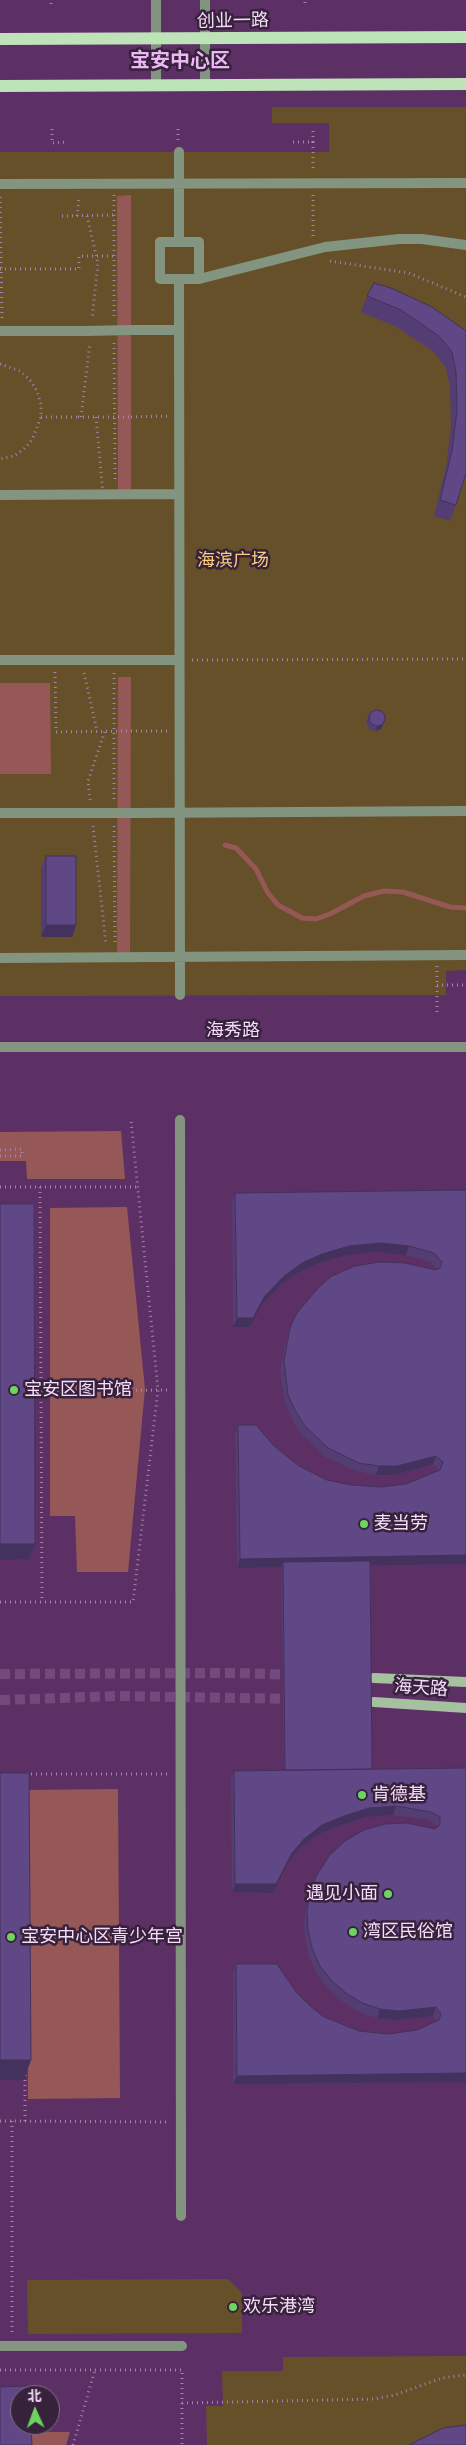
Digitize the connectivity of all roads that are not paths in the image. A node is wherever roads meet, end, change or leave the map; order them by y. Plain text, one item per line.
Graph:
1 (156, 0) edge
2 (205, 0) edge
3 (466, 36) edge
4 (0, 39) edge
5 (156, 39) junction
6 (205, 39) junction
7 (466, 84) edge
8 (156, 85) junction
9 (205, 85) junction
10 (0, 86) edge
11 (179, 152) dead end
12 (179, 183) junction
13 (466, 183) edge
14 (0, 184) edge
15 (178, 242) junction
16 (466, 245) edge
17 (179, 279) junction
18 (199, 279) junction
19 (179, 330) junction
20 (1, 331) edge
21 (179, 494) junction
22 (0, 495) edge
23 (0, 660) edge
24 (179, 660) junction
25 (466, 811) edge
26 (179, 812) junction
27 (0, 813) edge
28 (466, 955) edge
29 (180, 956) junction
30 (0, 958) edge
31 (180, 995) dead end
32 (0, 1047) edge
33 (466, 1048) edge
34 (180, 1120) dead end
35 (374, 1678) dead end
36 (466, 1682) edge
37 (374, 1702) dead end
38 (466, 1708) edge
39 (181, 2216) dead end
40 (0, 2346) edge
41 (182, 2346) dead end

1 - 5 street
2 - 6 street
3 - 6 main road, 创业一路
4 - 5 main road, 创业一路
5 - 6 main road, 创业一路
5 - 8 street
6 - 9 street
7 - 9 main road
8 - 9 main road
8 - 10 main road
11 - 12 street
12 - 13 street
12 - 14 street
12 - 15 street
15 - 17 street
15 - 18 street
16 - 18 street
17 - 18 street
17 - 19 street
19 - 20 street, bridge
19 - 21 street
21 - 22 street
21 - 24 street
23 - 24 street
24 - 26 street
25 - 26 street
26 - 27 street, bridge
26 - 29 street
28 - 29 street
29 - 30 street
29 - 31 street
32 - 33 street, 海秀路
34 - 39 street
35 - 36 main road, 海天路
37 - 38 main road, 海天路
40 - 41 street

